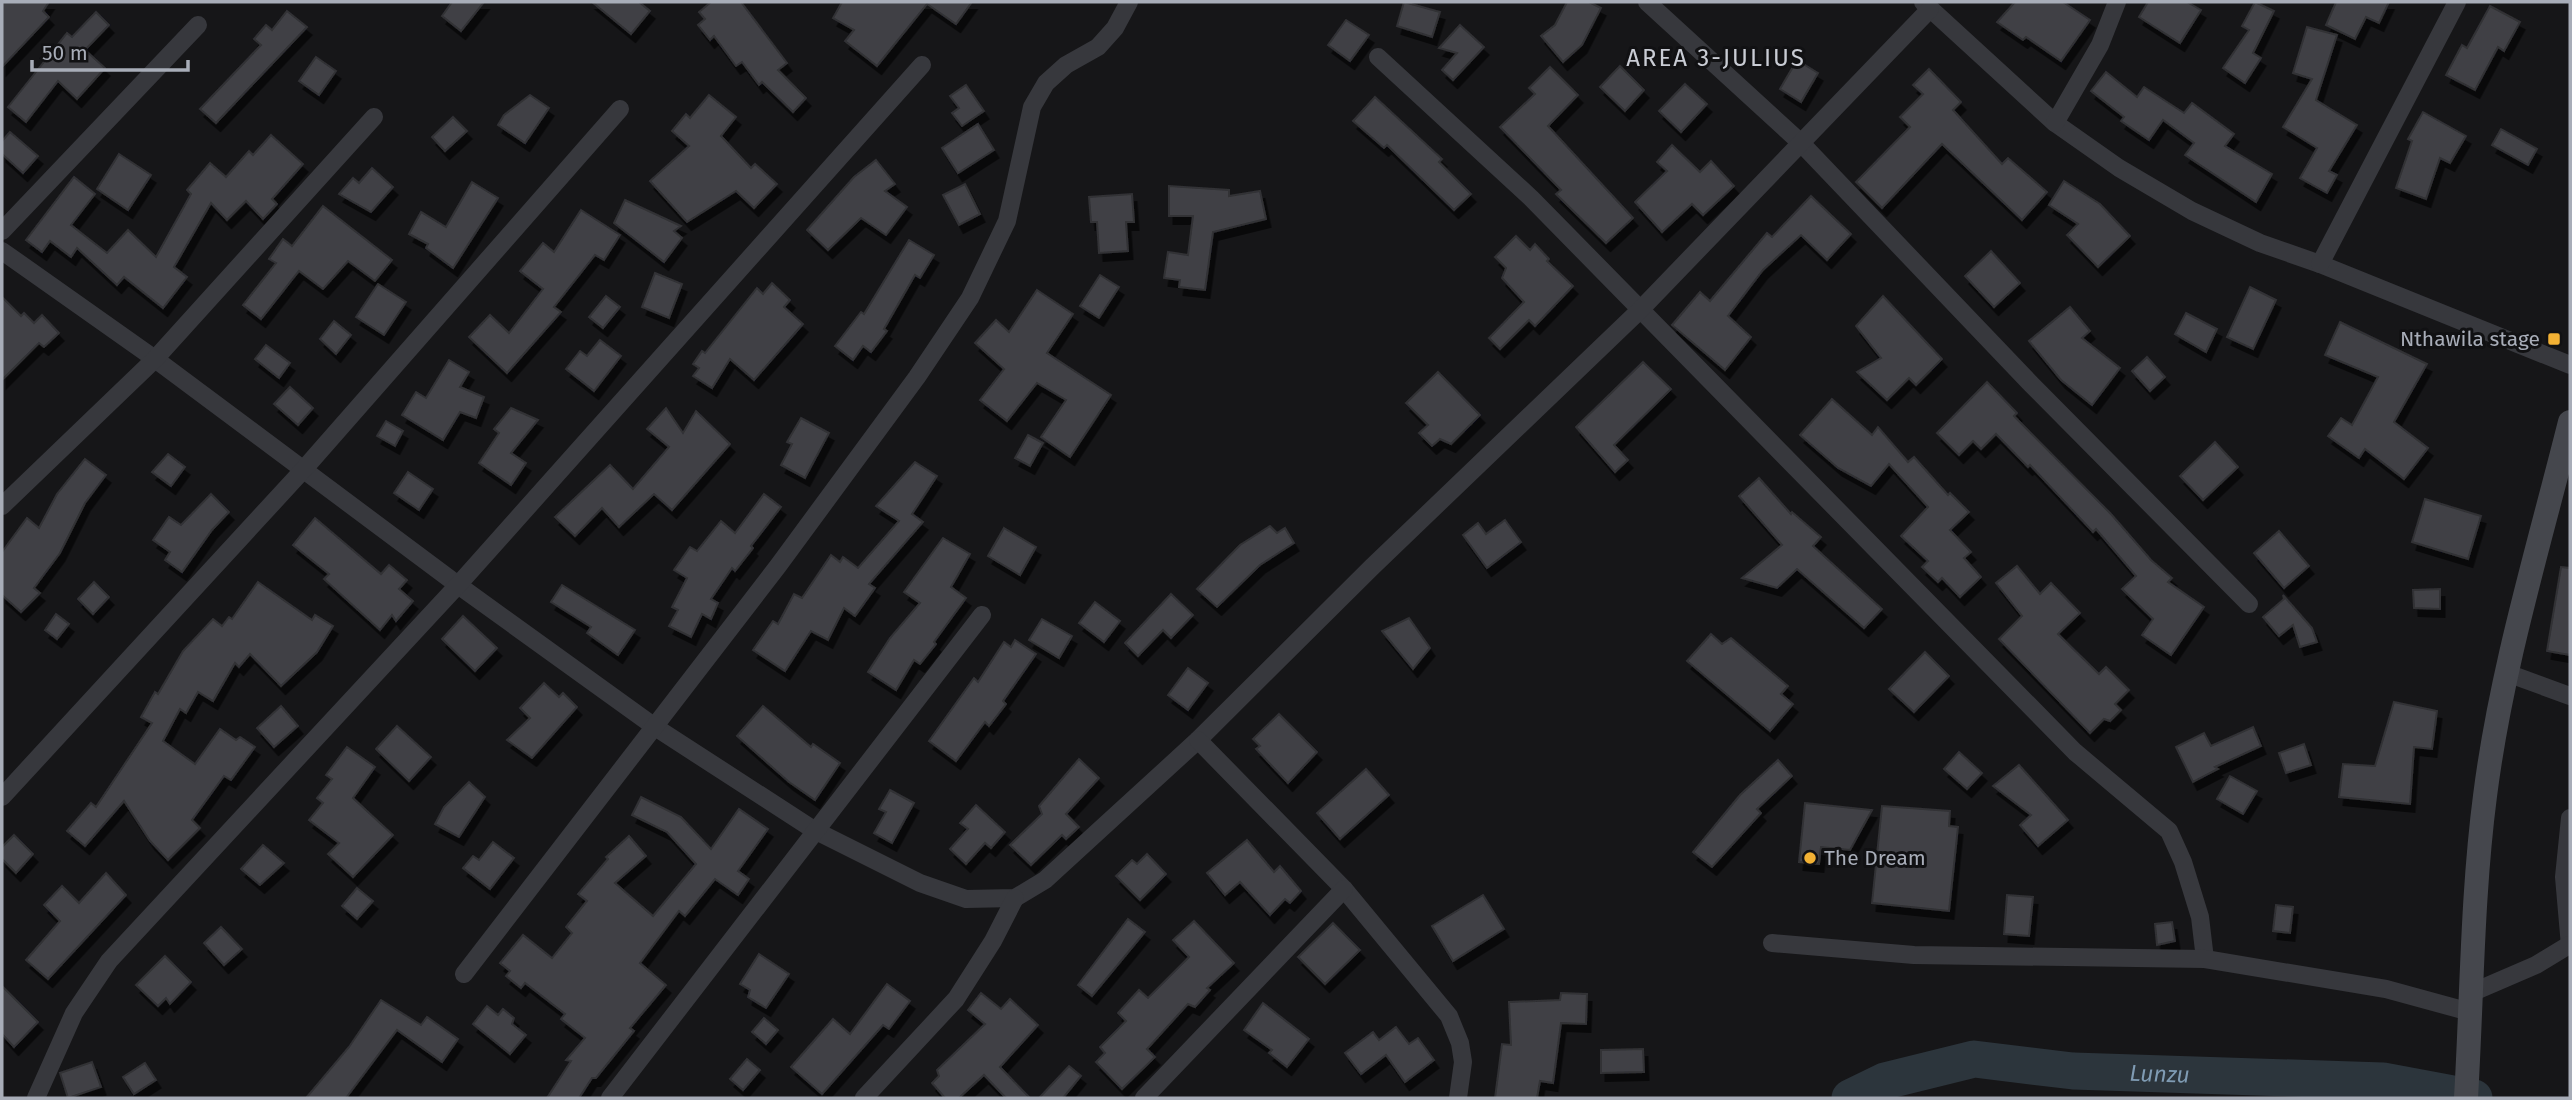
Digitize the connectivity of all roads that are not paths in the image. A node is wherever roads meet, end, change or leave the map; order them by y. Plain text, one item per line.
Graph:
1 (1129, 2) edge
2 (1647, 2) edge
3 (2118, 2) edge
4 (2457, 2) edge
5 (1926, 5) edge
6 (198, 24) dead end
7 (1378, 57) dead end
8 (922, 65) dead end
9 (620, 109) dead end
10 (374, 117) dead end
11 (2055, 124) junction
12 (1801, 143) junction
13 (2, 231) edge
14 (2, 251) edge
15 (2320, 264) junction
16 (1641, 309) junction
17 (155, 359) junction
18 (2570, 365) edge
19 (2570, 422) edge
20 (304, 469) junction
21 (2, 506) edge
22 (458, 585) junction
23 (2249, 604) dead end
24 (982, 615) dead end
25 (2507, 673) junction
26 (2570, 696) edge
27 (655, 727) junction
28 (1198, 740) junction
29 (2, 797) edge
30 (2570, 818) edge
31 (814, 830) junction
32 (1344, 889) junction
33 (1015, 898) junction
34 (1772, 943) dead end
35 (2570, 945) edge
36 (2205, 959) junction
37 (464, 974) dead end
38 (2470, 1002) junction
39 (36, 1098) edge
40 (610, 1098) edge
41 (864, 1098) edge
42 (1144, 1098) edge
43 (1458, 1098) edge
44 (2466, 1098) edge

1 - 27 street
2 - 12 street
3 - 11 street
4 - 15 street
5 - 11 street
5 - 12 street
6 - 13 street
7 - 16 street
8 - 22 street
9 - 20 street
10 - 17 street
11 - 15 street
12 - 16 street
12 - 23 street
14 - 17 street
15 - 18 street
16 - 28 street
16 - 36 street
17 - 20 street
17 - 21 street
19 - 25 main road
20 - 22 street
20 - 29 street
22 - 27 street
22 - 39 street
24 - 31 street
25 - 26 street
25 - 38 main road
27 - 31 street
27 - 37 street
28 - 32 street
28 - 33 street
30 - 35 street
31 - 33 street
31 - 40 street
32 - 42 street
32 - 43 street
33 - 41 street
34 - 36 street
35 - 38 street
36 - 38 street
38 - 44 main road

